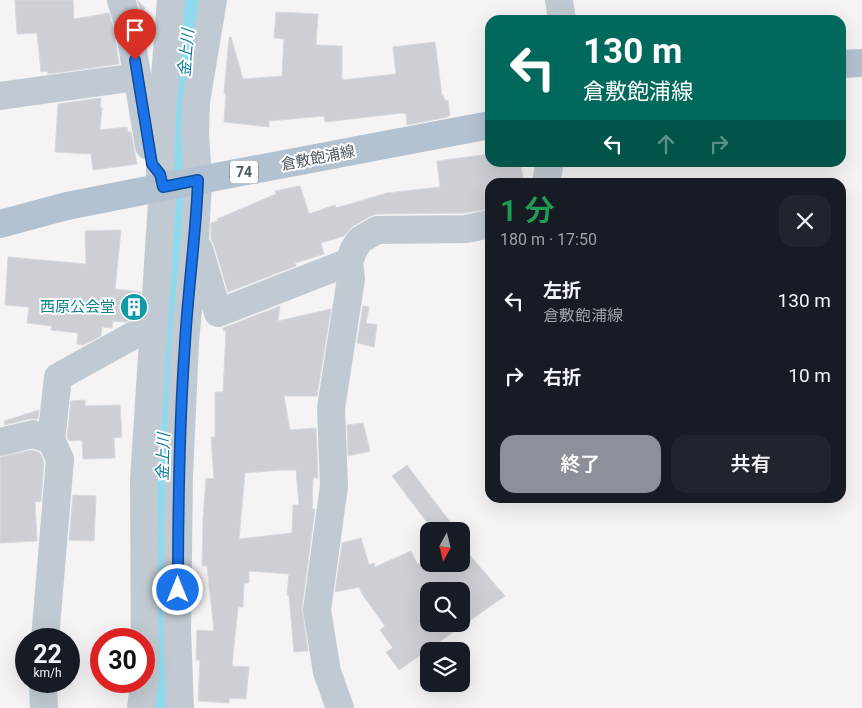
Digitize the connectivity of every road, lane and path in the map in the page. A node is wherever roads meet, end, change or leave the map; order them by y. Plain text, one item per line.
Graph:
1 (121, 0) edge
2 (171, 0) edge
3 (213, 0) edge
4 (559, 0) edge
5 (561, 15) edge
6 (862, 63) edge
7 (846, 64) edge
8 (137, 77) junction
9 (0, 96) edge
10 (485, 126) edge
11 (161, 180) junction
12 (198, 180) junction
13 (0, 224) edge
14 (485, 225) edge
15 (195, 238) junction
16 (349, 262) junction
17 (154, 324) junction
18 (51, 440) junction
19 (0, 442) edge
20 (46, 628) edge
21 (44, 693) edge
22 (44, 708) edge
23 (141, 708) edge
24 (180, 708) edge
25 (340, 708) edge

1 - 8 street
2 - 11 street
3 - 12 street
4 - 5 street
6 - 7 main road
8 - 9 street
8 - 11 street
10 - 12 main road, 倉敷飽浦線 / 74
11 - 12 main road, 倉敷飽浦線 / 74
11 - 13 main road, 倉敷飽浦線 / 74
11 - 17 street
12 - 15 street
14 - 16 street
15 - 16 street
15 - 24 street
16 - 25 street
17 - 18 street
17 - 23 street
18 - 19 street
18 - 20 street
21 - 22 street

